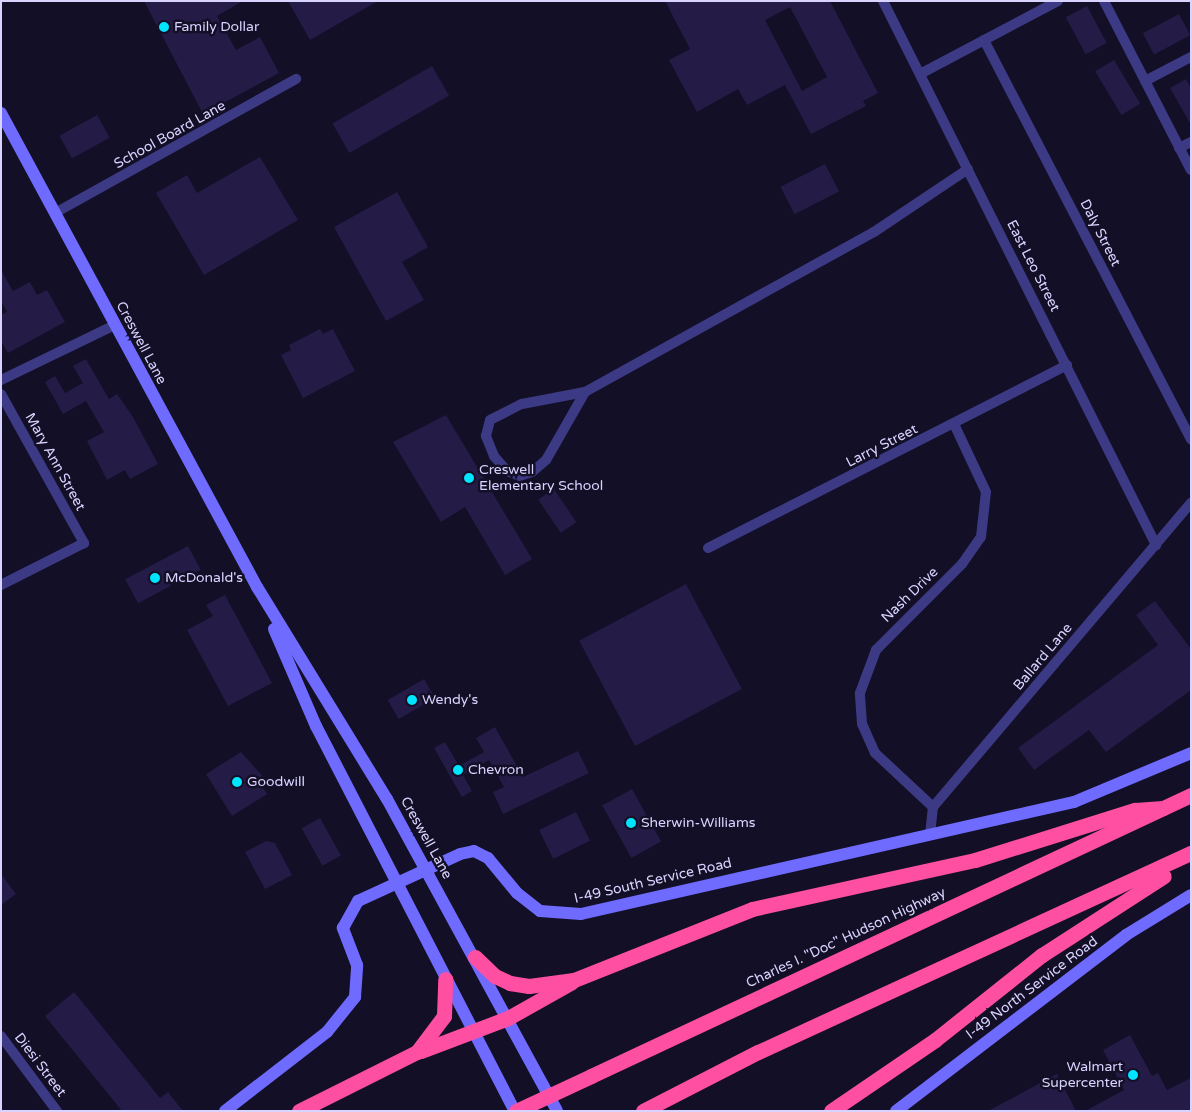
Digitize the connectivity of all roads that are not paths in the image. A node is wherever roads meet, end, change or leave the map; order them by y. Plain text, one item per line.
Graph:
1 (883, 1) edge
2 (1058, 1) edge
3 (1104, 1) edge
4 (984, 40) junction
5 (1191, 57) edge
6 (920, 74) junction
7 (296, 78) dead end
8 (1145, 81) junction
9 (1, 112) edge
10 (1191, 142) edge
11 (1179, 148) junction
12 (968, 169) junction
13 (1191, 170) edge
14 (55, 214) junction
15 (114, 326) junction
16 (1067, 365) junction
17 (1, 380) edge
18 (584, 392) junction
19 (1, 394) edge
20 (955, 426) junction
21 (1191, 440) edge
22 (1191, 503) edge
23 (1156, 545) junction
24 (708, 548) dead end
25 (1, 585) edge
26 (257, 587) junction
27 (1191, 752) edge
28 (1191, 795) edge
29 (933, 807) junction
30 (1163, 808) junction
31 (930, 834) junction
32 (1191, 854) edge
33 (1191, 860) edge
34 (426, 868) junction
35 (394, 882) junction
36 (1191, 895) edge
37 (475, 957) junction
38 (445, 979) junction
39 (574, 980) junction
40 (508, 1018) junction
41 (473, 1031) junction
42 (1, 1036) edge
43 (417, 1052) junction
44 (57, 1111) edge
45 (225, 1111) edge
46 (299, 1111) edge
47 (516, 1111) edge
48 (557, 1111) edge
49 (643, 1111) edge
50 (831, 1111) edge
51 (896, 1111) edge

1 - 6 street, East Leo Street
2 - 4 street
3 - 8 street
4 - 6 street
4 - 21 street, Daly Street
5 - 8 street
6 - 12 street, East Leo Street
7 - 14 street, School Board Lane
8 - 11 street
9 - 14 main road, Creswell Lane
10 - 11 street
11 - 13 street
12 - 16 street, East Leo Street
12 - 18 street
14 - 15 main road, Creswell Lane
15 - 17 street
15 - 26 main road, Creswell Lane
16 - 20 street, Larry Street
16 - 23 street, East Leo Street
18 - 18 street
19 - 25 street, Mary Ann Street
20 - 24 street, Larry Street
20 - 29 street, Nash Drive
22 - 23 street, Ballard Lane
23 - 29 street, Ballard Lane
26 - 34 main road, Creswell Lane
26 - 35 main road, Creswell Lane
27 - 31 main road, I-49 South Service Road
28 - 30 highway, Charles I. "Doc" Hudson Highway
29 - 31 street
30 - 39 highway
30 - 47 highway, Charles I. "Doc" Hudson Highway, bridge
31 - 34 main road, I-49 South Service Road
32 - 49 highway
33 - 50 highway
34 - 35 main road, I-49 South Service Road
34 - 37 main road, Creswell Lane
35 - 38 main road, Creswell Lane
35 - 45 main road, I-49 South Service Road
36 - 51 main road, I-49 North Service Road
37 - 39 highway
37 - 40 main road, Creswell Lane
38 - 41 main road, Creswell Lane
38 - 43 highway
39 - 40 highway
40 - 41 highway
40 - 48 main road, Creswell Lane
41 - 43 highway
41 - 47 main road, Creswell Lane
42 - 44 street, Diesi Street
43 - 46 highway

